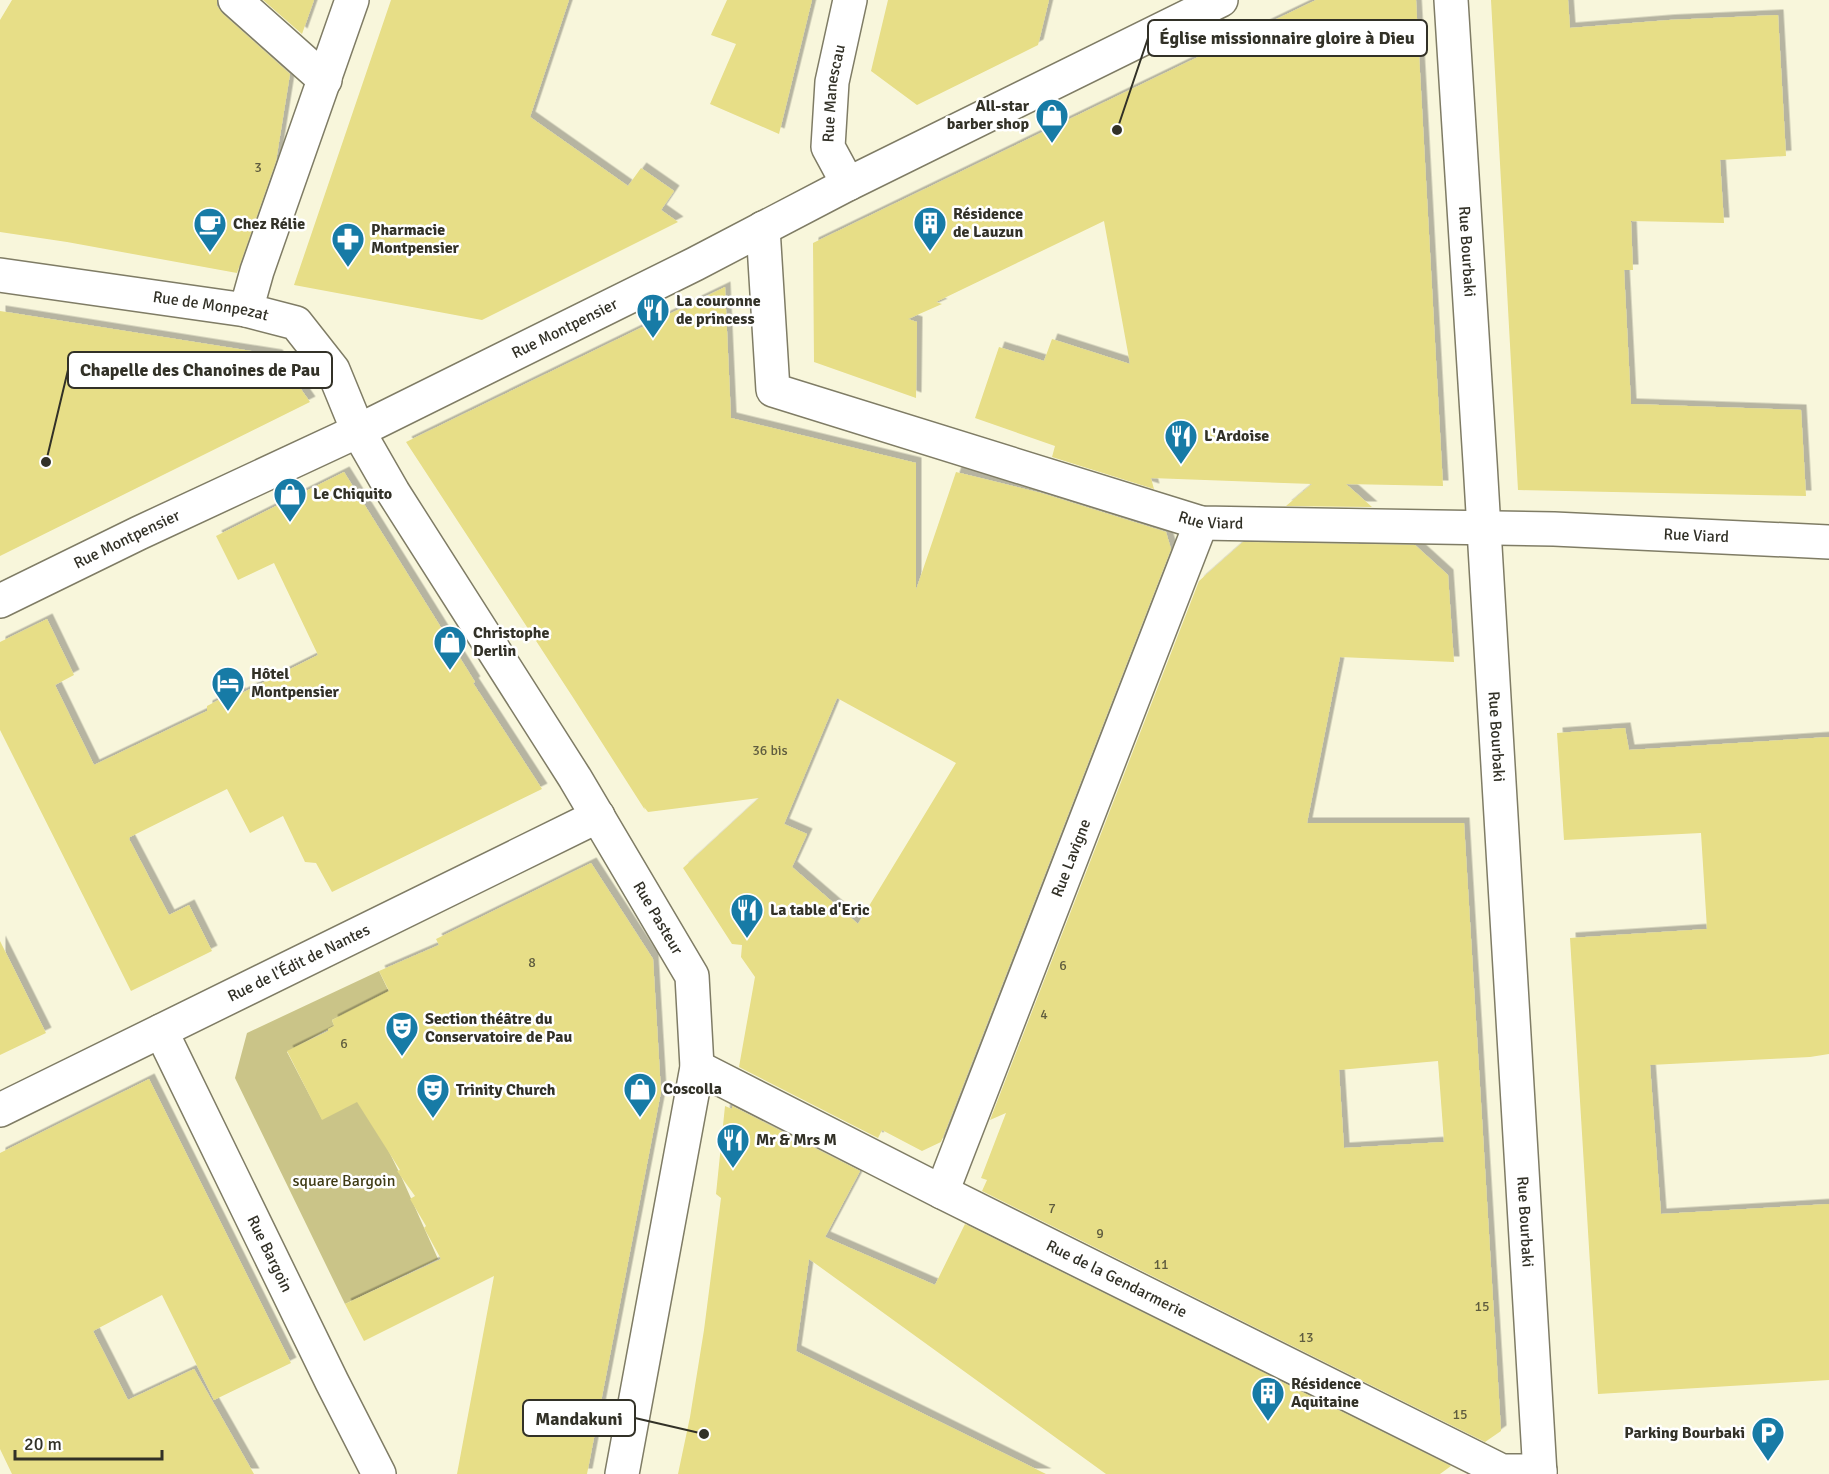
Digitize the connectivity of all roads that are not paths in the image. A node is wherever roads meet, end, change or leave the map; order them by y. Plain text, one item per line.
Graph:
1 (236, 0) edge
2 (352, 0) edge
3 (850, 0) edge
4 (1221, 0) edge
5 (1451, 0) edge
6 (325, 80) junction
7 (848, 184) junction
8 (763, 228) junction
9 (0, 275) edge
10 (246, 310) junction
11 (358, 431) junction
12 (1201, 523) junction
13 (1484, 526) junction
14 (1829, 542) edge
15 (0, 601) edge
16 (598, 816) junction
17 (161, 1031) junction
18 (697, 1067) junction
19 (0, 1110) edge
20 (942, 1192) junction
21 (1540, 1472) edge
22 (379, 1474) edge
23 (622, 1474) edge

1 - 6 street
2 - 6 street
3 - 7 street, Rue Manescau
4 - 7 street, Rue Montpensier
5 - 13 street, Rue Bourbaki
6 - 10 street
7 - 8 street, Rue Montpensier
8 - 11 street, Rue Montpensier
8 - 12 street, Rue Viard
9 - 10 street, Rue de Monpezat
10 - 11 street, Rue de Monpezat
11 - 15 street, Rue Montpensier
11 - 16 street, Rue Pasteur
12 - 13 street, Rue Viard
12 - 20 street, Rue Lavigne
13 - 14 street, Rue Viard
13 - 21 street, Rue Bourbaki
16 - 17 street, Rue de l'Édit de Nantes
16 - 18 street, Rue Pasteur
17 - 19 street, Rue de l'Édit de Nantes
17 - 22 street, Rue Bargoin
18 - 20 street, Rue de la Gendarmerie
18 - 23 street, Rue Pasteur
20 - 21 street, Rue de la Gendarmerie

